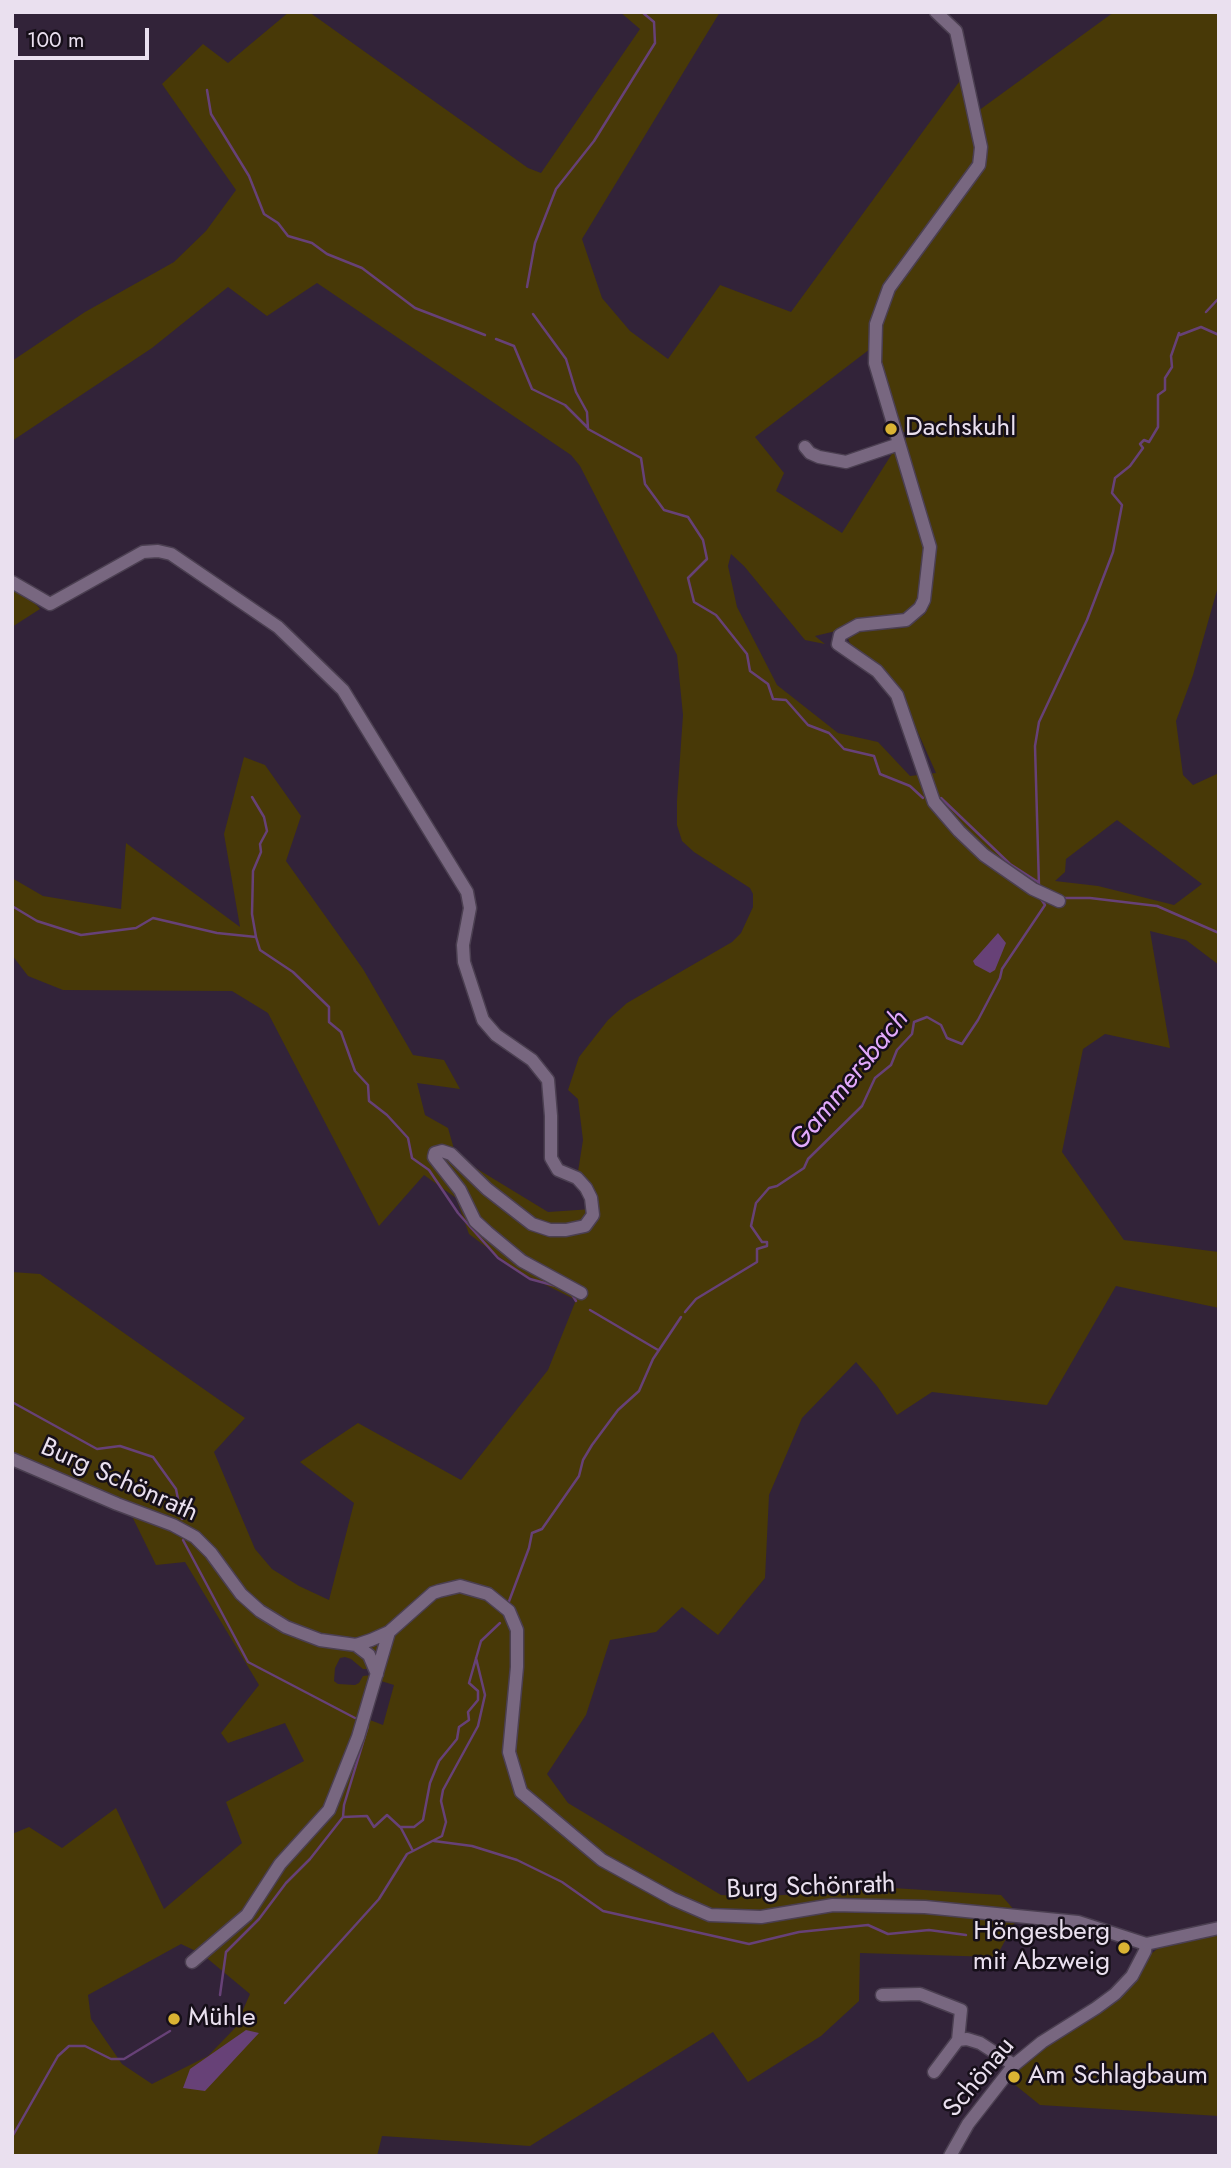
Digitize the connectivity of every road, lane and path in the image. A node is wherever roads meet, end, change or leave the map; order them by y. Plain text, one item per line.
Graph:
1 (936, 12) edge
2 (899, 444) junction
3 (806, 447) dead end
4 (12, 582) edge
5 (1059, 901) dead end
6 (582, 1293) dead end
7 (12, 1459) edge
8 (389, 1632) junction
9 (356, 1645) junction
10 (377, 1674) junction
11 (1219, 1928) edge
12 (1146, 1944) junction
13 (192, 1962) dead end
14 (883, 1995) dead end
15 (958, 2040) junction
16 (1014, 2065) junction
17 (934, 2072) dead end
18 (950, 2156) edge

1 - 2 street
2 - 3 street
2 - 5 street
4 - 6 street
7 - 9 street, Burg Schönrath
8 - 9 street, Burg Schönrath
8 - 10 street
8 - 12 street, Burg Schönrath
9 - 10 street
10 - 13 street
11 - 12 street
12 - 16 street, Schönau
14 - 15 street
15 - 16 street
15 - 17 street
16 - 18 street, Schönau

